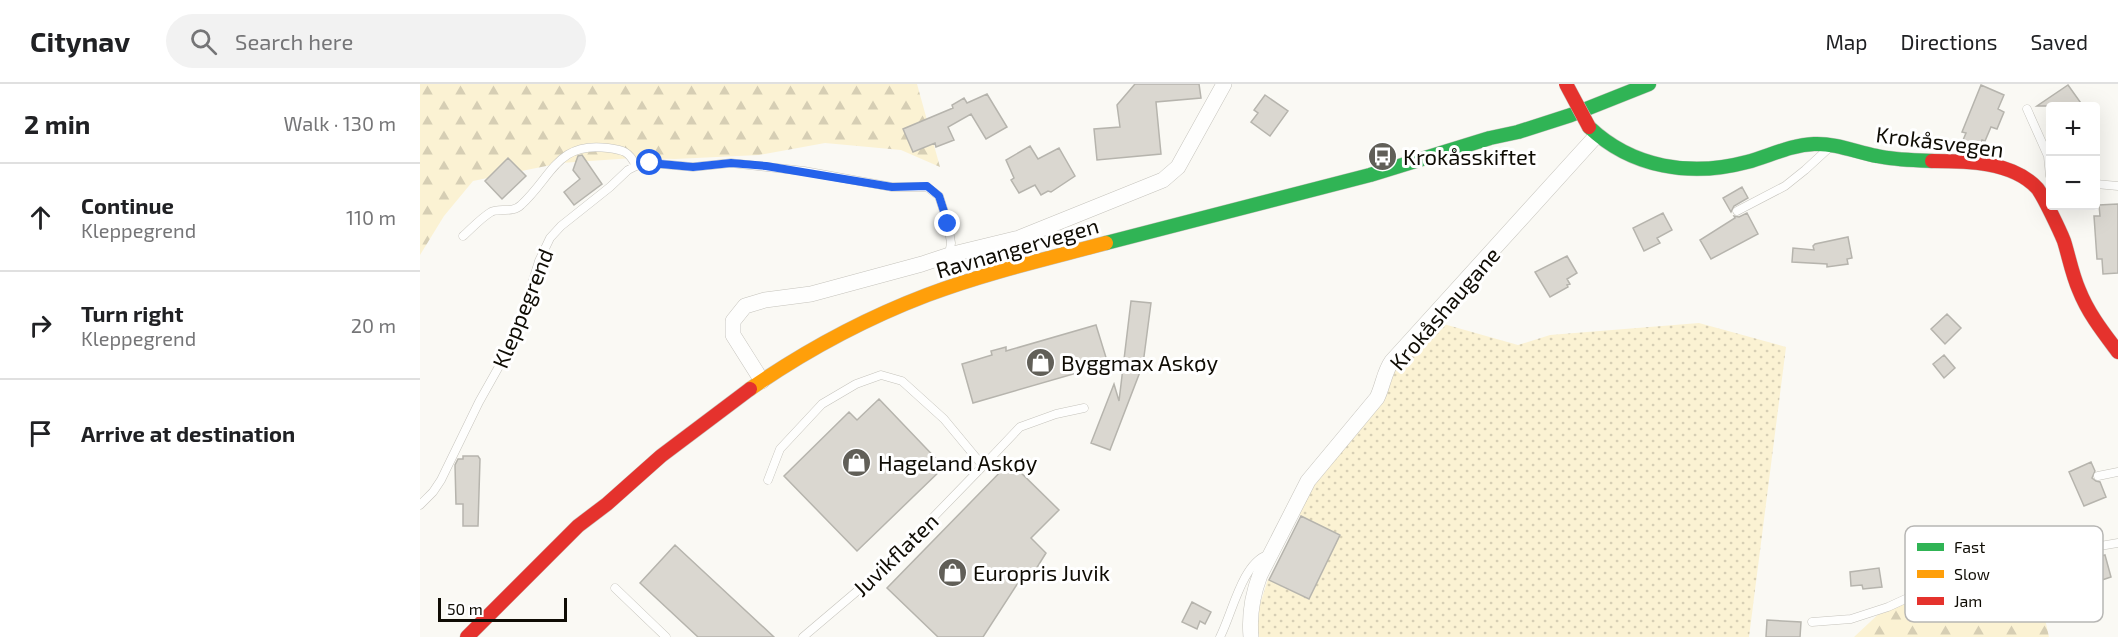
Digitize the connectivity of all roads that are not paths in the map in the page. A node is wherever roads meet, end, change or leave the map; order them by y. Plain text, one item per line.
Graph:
1 (1224, 84) edge
2 (1566, 84) edge
3 (1649, 84) edge
4 (1584, 94) dead end
5 (2027, 109) dead end
6 (1593, 131) junction
7 (1490, 138) junction
8 (1832, 145) junction
9 (2048, 156) edge
10 (636, 166) junction
11 (2100, 184) edge
12 (2044, 186) edge
13 (2118, 186) edge
14 (1737, 211) dead end
15 (463, 237) dead end
16 (950, 260) junction
17 (2118, 352) edge
18 (762, 381) junction
19 (1084, 408) dead end
20 (984, 466) junction
21 (2118, 472) edge
22 (2098, 476) dead end
23 (768, 480) dead end
24 (607, 504) junction
25 (420, 505) edge
26 (2118, 543) edge
27 (2103, 545) edge
28 (1272, 554) junction
29 (615, 588) dead end
30 (530, 593) dead end
31 (1905, 599) edge
32 (1812, 622) dead end
33 (467, 637) edge
34 (666, 637) edge
35 (803, 637) edge
36 (1221, 637) edge
37 (1251, 637) edge

1 - 16 street
2 - 6 main road, Krokåsvegen, bridge
3 - 7 main road, Ravnangervegen
4 - 7 main road, Ravnangervegen
5 - 9 lane, Krokåsvegen
6 - 8 main road, Krokåsvegen
6 - 28 street, Krokåshaugane
7 - 18 main road, Ravnangervegen
8 - 12 main road, Krokåsvegen
8 - 14 lane
10 - 15 lane
10 - 16 lane
10 - 25 lane, Kleppegrend
11 - 13 lane
12 - 17 main road, Krokåsvegen
16 - 18 street
18 - 24 main road, Ravnangervegen
19 - 20 lane, Juvikflaten
20 - 23 lane
20 - 35 lane, Juvikflaten
21 - 22 lane
24 - 30 main road, Ravnangervegen
24 - 33 main road, Ravnangervegen
26 - 27 lane
28 - 36 lane, Krokåshaugane
28 - 37 street, Krokåshaugane
29 - 34 lane
31 - 32 lane

